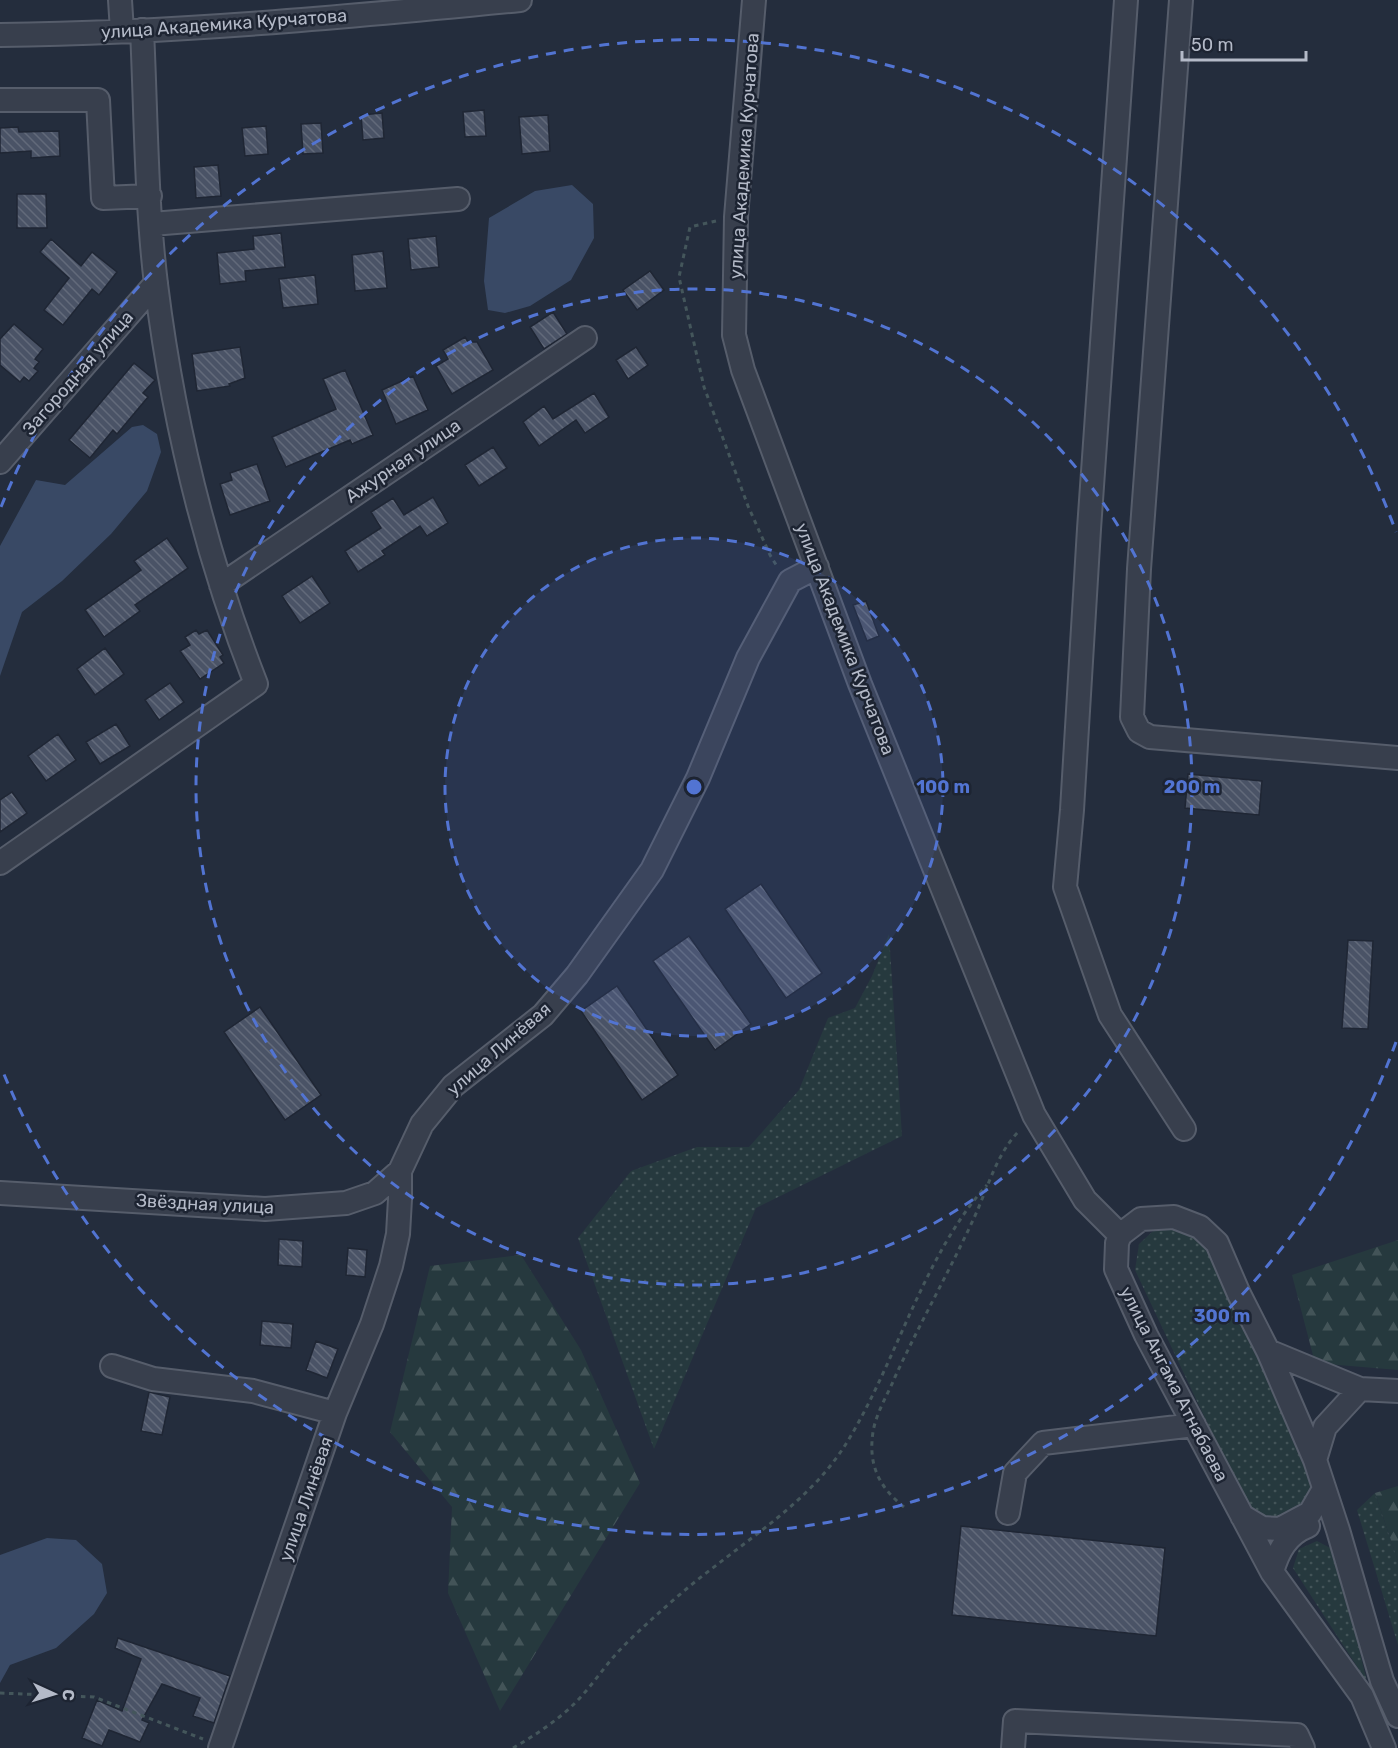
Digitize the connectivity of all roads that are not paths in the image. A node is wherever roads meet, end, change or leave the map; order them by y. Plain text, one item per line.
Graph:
1 (120, 0) edge
2 (520, 0) edge
3 (754, 0) edge
4 (1126, 0) edge
5 (1181, 0) edge
6 (132, 30) junction
7 (0, 35) edge
8 (0, 100) edge
9 (150, 196) junction
10 (458, 200) dead end
11 (152, 224) junction
12 (156, 283) junction
13 (585, 338) dead end
14 (0, 462) edge
15 (817, 567) junction
16 (221, 585) junction
17 (1398, 758) edge
18 (0, 863) edge
19 (1184, 1129) dead end
20 (400, 1171) junction
21 (0, 1192) edge
22 (1120, 1234) junction
23 (1268, 1350) junction
24 (112, 1366) dead end
25 (1360, 1389) junction
26 (1398, 1391) edge
27 (335, 1413) junction
28 (1194, 1425) junction
29 (1315, 1461) junction
30 (1324, 1489) junction
31 (1008, 1513) dead end
32 (1242, 1516) junction
33 (1338, 1530) junction
34 (1272, 1572) junction
35 (1398, 1716) edge
36 (220, 1747) edge
37 (1013, 1748) edge
38 (1303, 1748) edge
39 (1384, 1748) edge

1 - 6 street
2 - 6 street, улица Академика Курчатова
3 - 15 street, улица Академика Курчатова
4 - 19 street
5 - 17 street
6 - 7 street, улица Академика Курчатова
6 - 9 street
8 - 9 street
9 - 11 street
10 - 11 street
11 - 12 street
12 - 14 street, Загородная улица
12 - 16 street
13 - 16 street, Ажурная улица
15 - 20 street, улица Линёвая
15 - 22 street, улица Академика Курчатова
16 - 18 street
20 - 21 street, Звёздная улица
20 - 27 street, улица Линёвая
22 - 23 street
22 - 28 street, улица Ангама Атнабаева
23 - 25 street
23 - 29 street
24 - 27 street
25 - 26 street
25 - 29 street
27 - 36 street, улица Линёвая
28 - 31 street
28 - 32 street, улица Ангама Атнабаева
29 - 30 street
30 - 32 street
30 - 33 street
32 - 34 street, улица Ангама Атнабаева
33 - 34 street
33 - 35 street
34 - 39 street, улица Ангама Атнабаева
37 - 38 street

